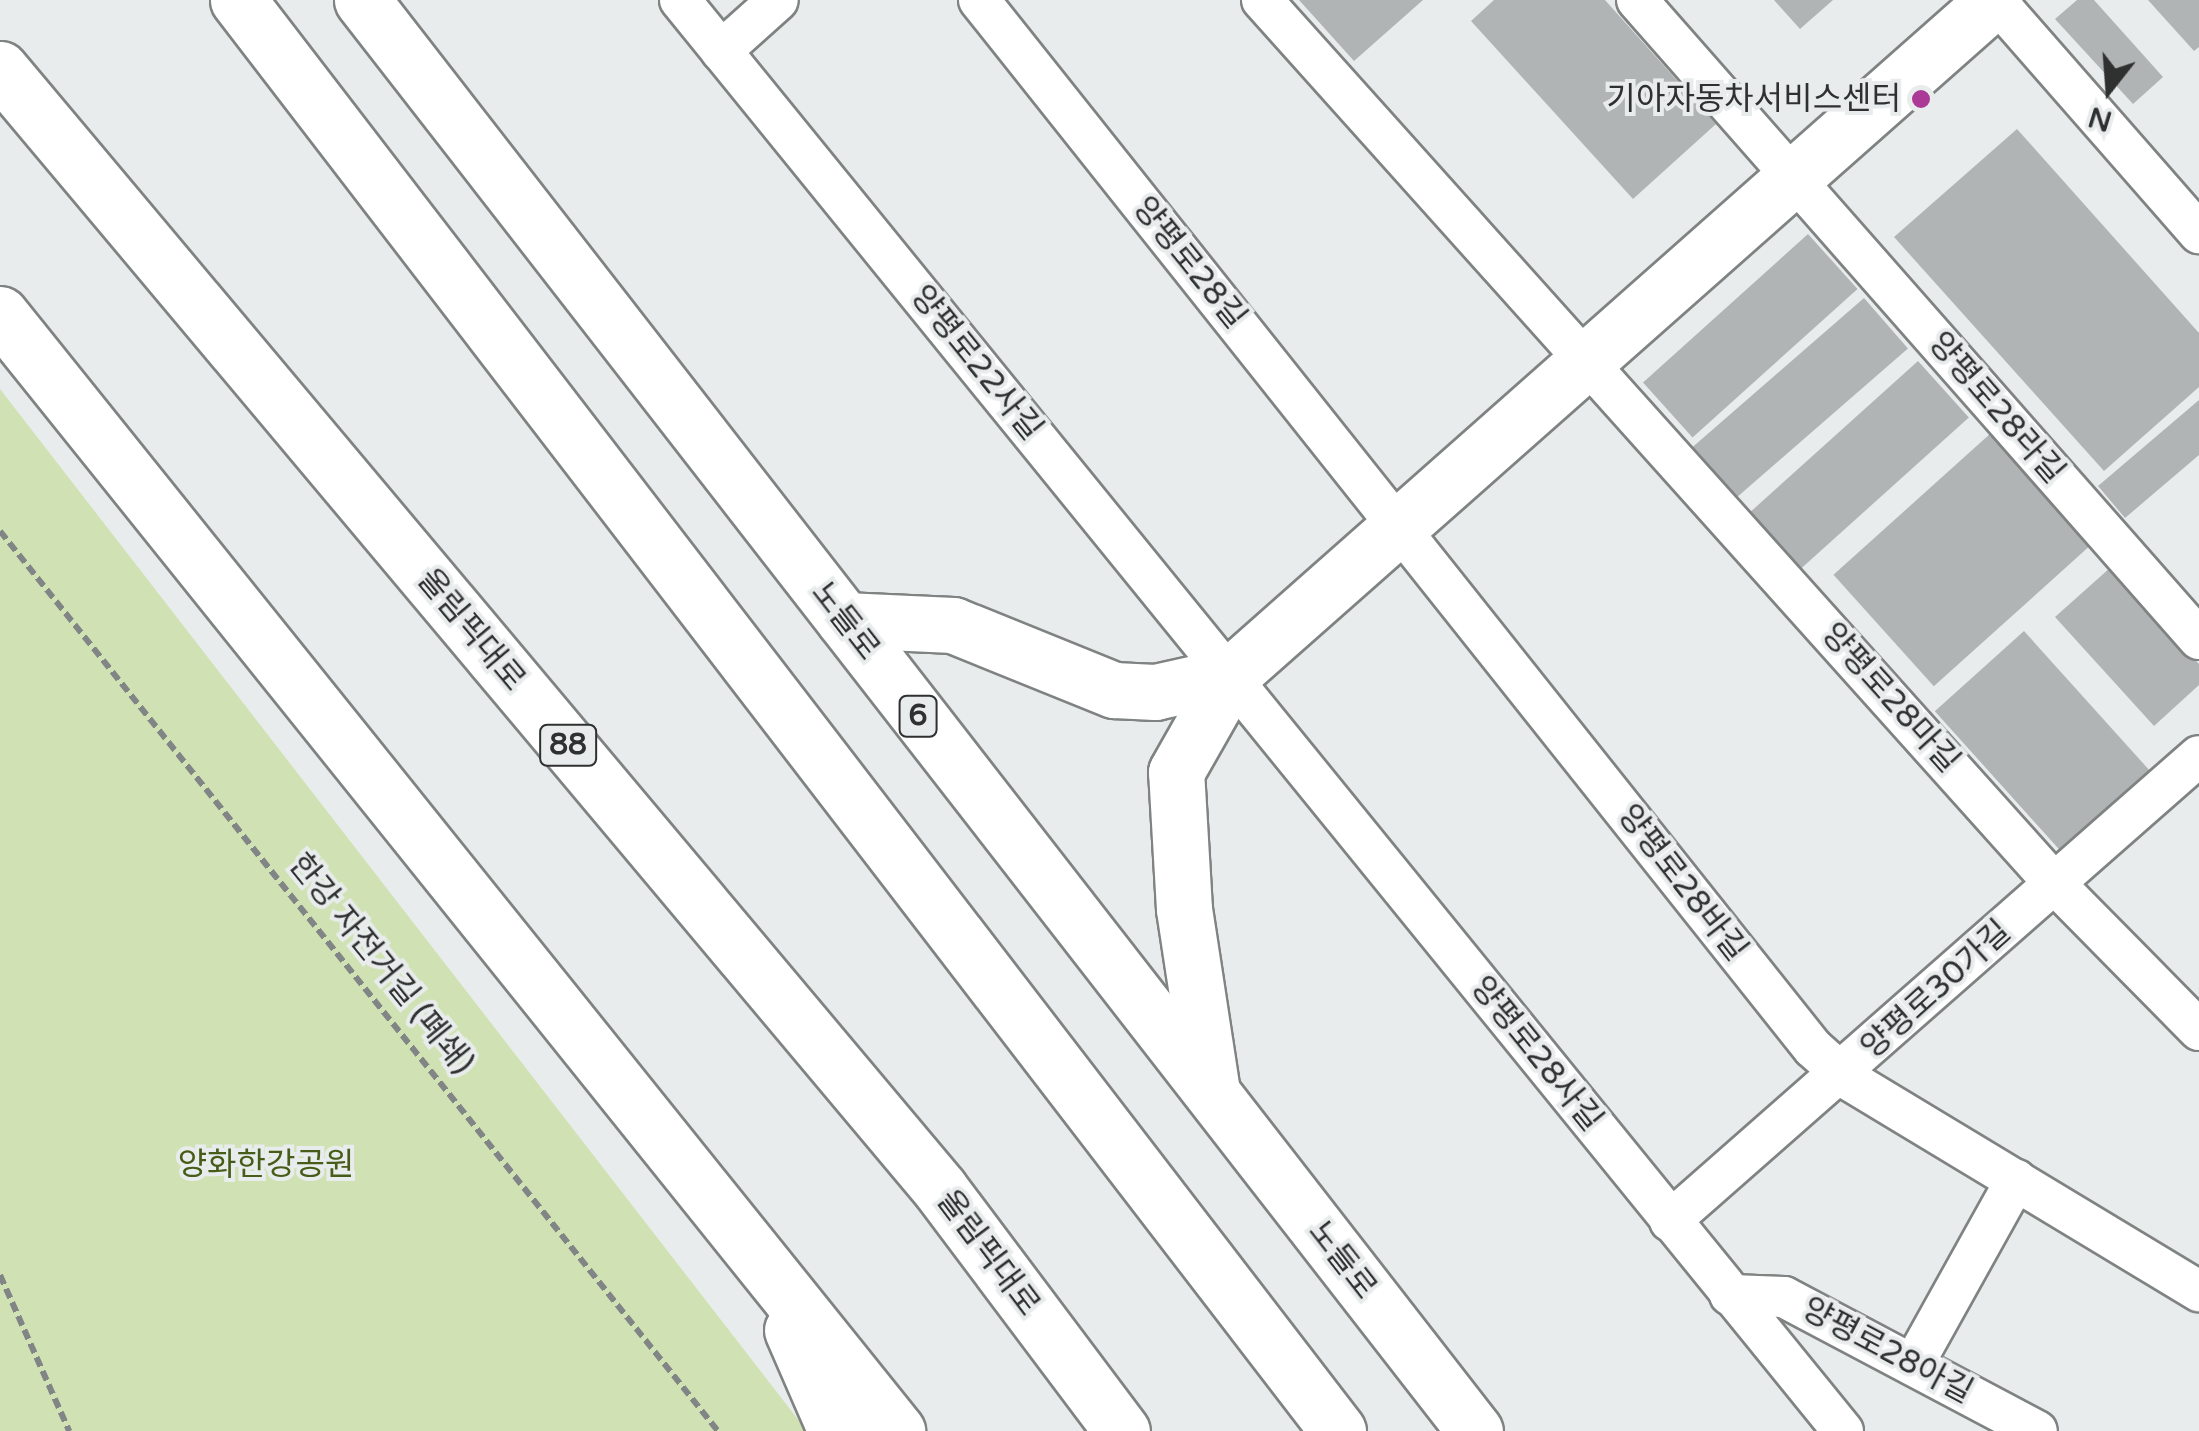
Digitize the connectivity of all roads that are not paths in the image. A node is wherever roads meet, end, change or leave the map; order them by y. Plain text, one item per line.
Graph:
1 (238, 0) edge
2 (362, 0) edge
3 (680, 0) edge
4 (778, 0) edge
5 (979, 0) edge
6 (1262, 0) edge
7 (1637, 0) edge
8 (1994, 0) edge
9 (721, 51) junction
10 (0, 69) edge
11 (1793, 178) junction
12 (2199, 233) edge
13 (0, 314) edge
14 (1589, 358) junction
15 (1400, 527) junction
16 (844, 620) junction
17 (2199, 638) edge
18 (1231, 675) junction
19 (2199, 756) edge
20 (2055, 884) junction
21 (2199, 1030) edge
22 (1842, 1074) junction
23 (1213, 1094) junction
24 (2016, 1180) junction
25 (1670, 1221) junction
26 (763, 1264) junction
27 (1228, 1288) junction
28 (2199, 1291) edge
29 (1730, 1295) junction
30 (1913, 1365) junction
31 (836, 1431) edge
32 (897, 1431) edge
33 (1122, 1431) edge
34 (1303, 1431) edge
35 (1338, 1431) edge
36 (1475, 1431) edge
37 (1842, 1431) edge
38 (2037, 1431) edge

1 - 27 main road
2 - 16 main road, 노들로 / 6
3 - 9 street, 양평로22사길
4 - 9 street
5 - 15 street, 양평로28길
6 - 14 street
7 - 11 street, 양평로28라길
8 - 11 main road
8 - 12 street
9 - 18 street, 양평로22사길
10 - 33 main road, 올림픽대로 / 88
11 - 14 main road
11 - 17 street, 양평로28라길
13 - 26 main road
14 - 15 main road
14 - 20 street, 양평로28마길
15 - 18 main road
15 - 22 street, 양평로28바길
16 - 18 main road
16 - 23 main road, 노들로 / 6
18 - 23 main road
18 - 25 street, 양평로28사길
19 - 20 street, 양평로30가길
20 - 21 street, 양평로28마길
20 - 22 street, 양평로30가길
22 - 24 street, 양평로28바길
22 - 25 street, 양평로30가길
23 - 36 main road, 노들로 / 6
24 - 28 street, 양평로28바길
24 - 30 street
25 - 29 street, 양평로28사길
26 - 31 main road
26 - 32 main road
27 - 34 main road
27 - 35 main road
29 - 30 street, 양평로28아길
29 - 37 street, 양평로28사길
30 - 38 street, 양평로28아길

